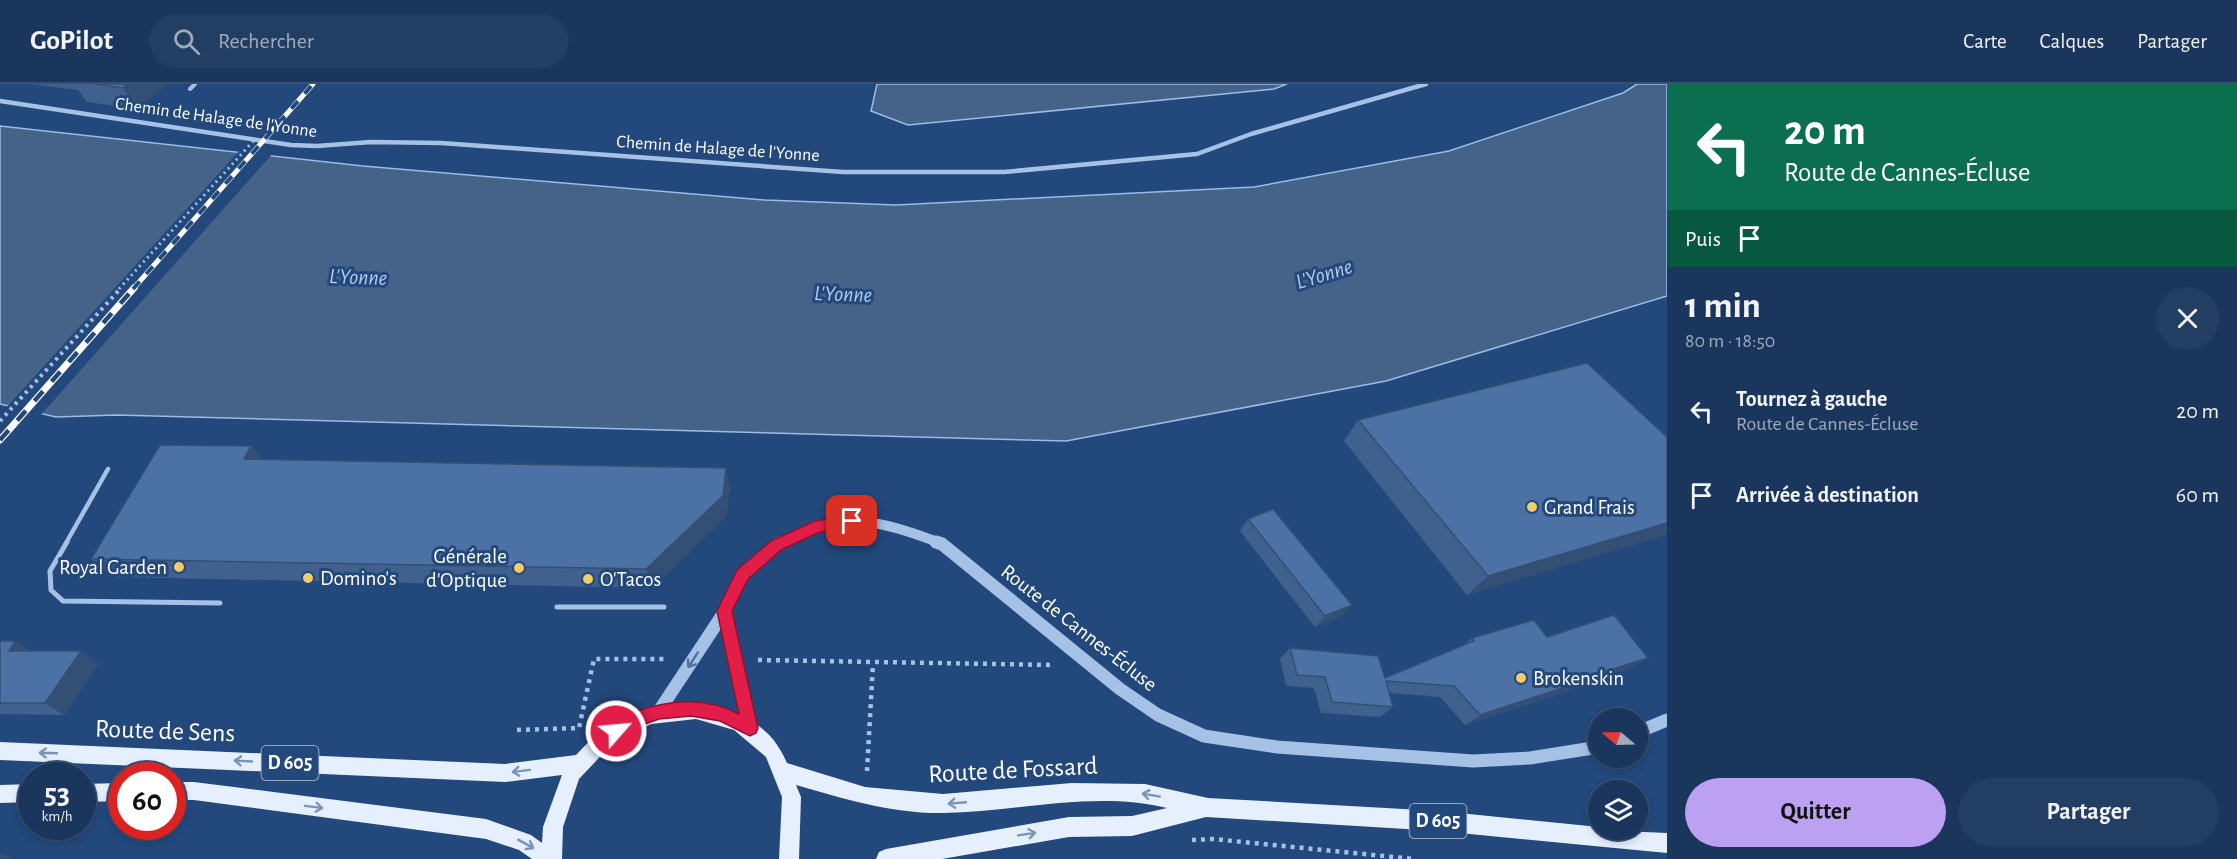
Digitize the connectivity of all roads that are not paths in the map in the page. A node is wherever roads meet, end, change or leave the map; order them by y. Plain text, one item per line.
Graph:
1 (195, 84) edge
2 (1426, 84) edge
3 (190, 89) dead end
4 (0, 101) edge
5 (108, 469) dead end
6 (220, 603) dead end
7 (664, 607) dead end
8 (557, 608) dead end
9 (725, 611) junction
10 (659, 711) junction
11 (1667, 720) edge
12 (750, 728) junction
13 (1648, 728) edge
14 (1588, 749) edge
15 (0, 751) edge
16 (579, 764) junction
17 (786, 772) junction
18 (186, 791) edge
19 (18, 793) edge
20 (0, 794) edge
21 (1208, 808) junction
22 (1667, 843) edge
23 (551, 859) edge
24 (789, 859) edge
25 (886, 859) edge

1 - 3 lane
2 - 4 street, Chemin de Halage de l'Yonne
5 - 6 lane
7 - 8 lane
9 -> 10 street, Route de Cannes-Écluse
9 - 12 street
9 - 14 street, Route de Cannes-Écluse
10 - 12 main road
10 - 16 main road
11 - 13 street
12 - 17 main road
16 -> 15 main road, Route de Sens / D 605
16 - 23 main road
21 -> 17 main road, Route de Fossard / D 605
17 - 24 main road
18 -> 23 main road, D 605
19 - 20 main road
21 - 22 main road, Route de Fossard / D 605
25 -> 21 main road, Route de Fossard / D 605

